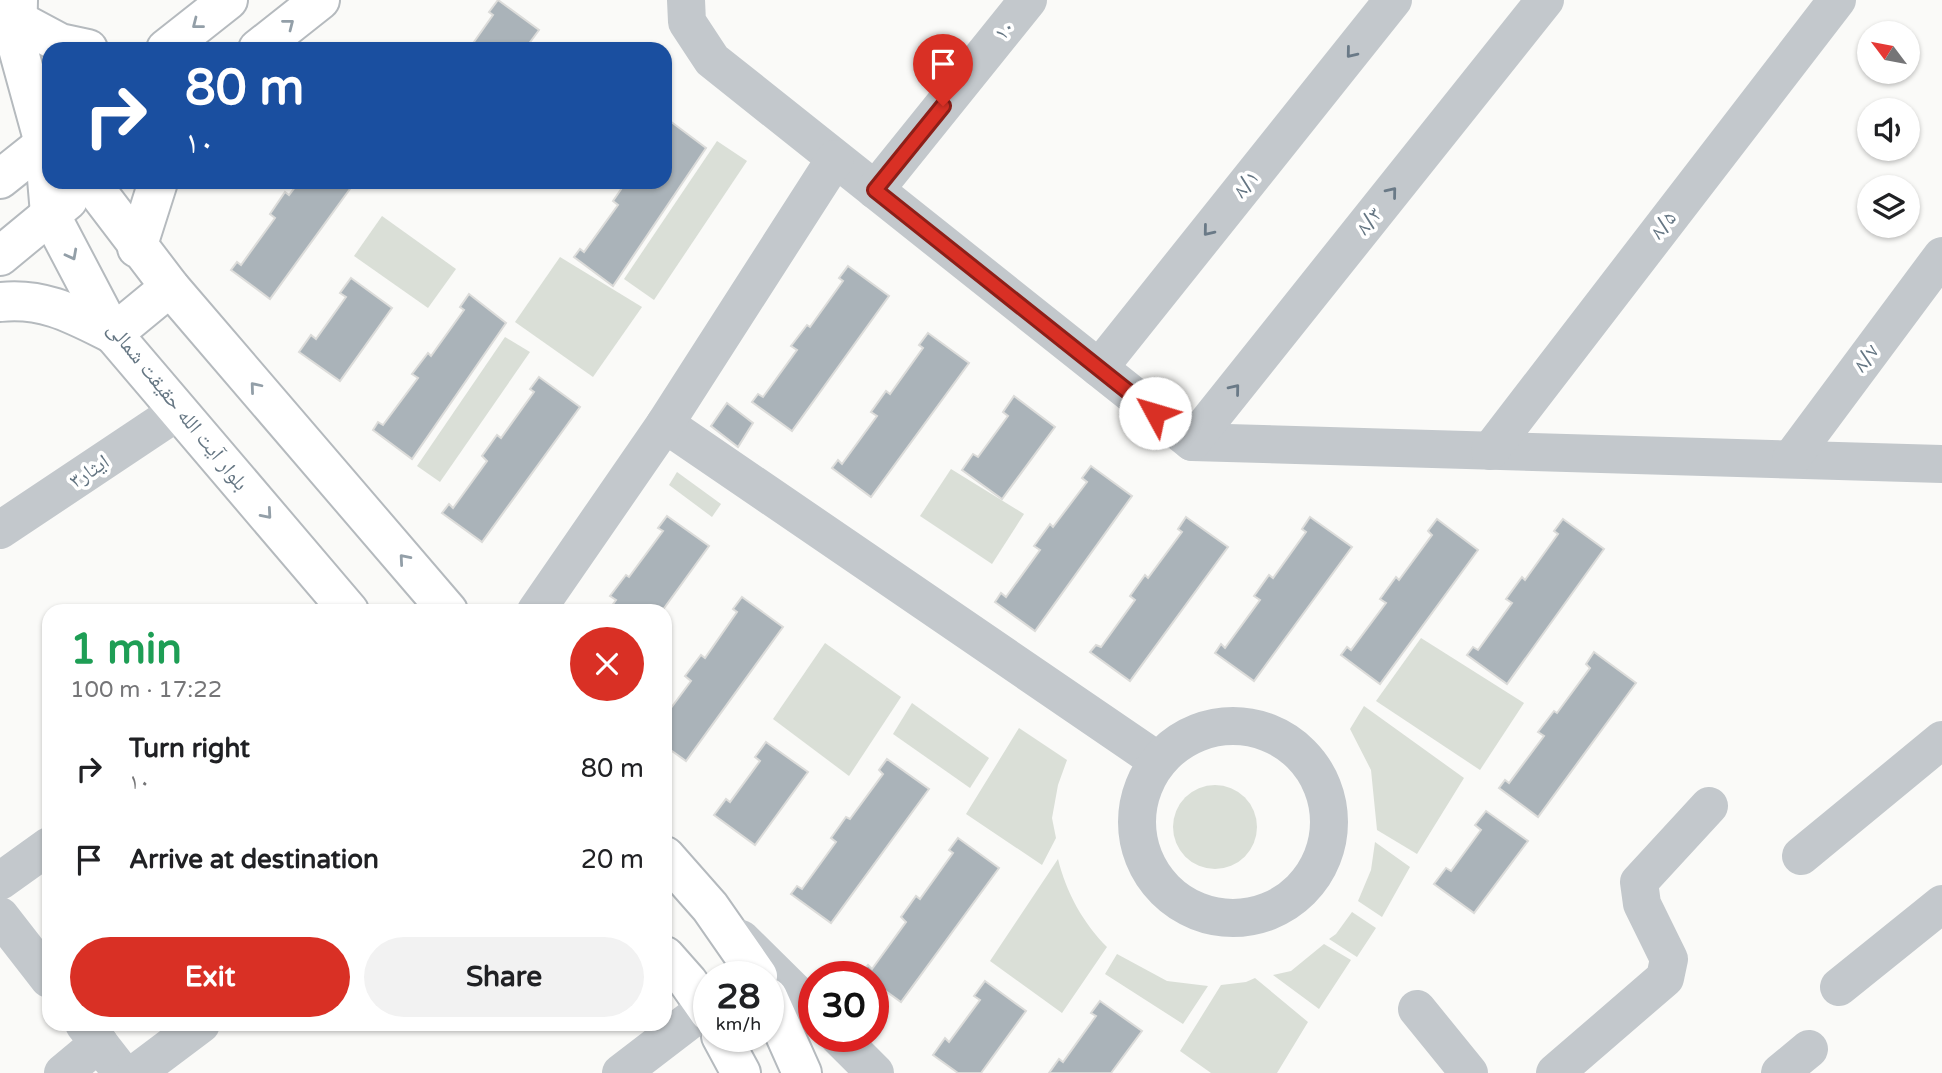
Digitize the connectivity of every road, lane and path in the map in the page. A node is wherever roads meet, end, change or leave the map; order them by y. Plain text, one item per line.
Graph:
1 (228, 0) edge
2 (320, 0) edge
3 (686, 0) edge
4 (1028, 0) edge
5 (1393, 0) edge
6 (1545, 0) edge
7 (1837, 0) edge
8 (13, 34) edge
9 (55, 42) edge
10 (175, 42) edge
11 (267, 42) edge
12 (42, 128) edge
13 (42, 148) edge
14 (835, 159) junction
15 (0, 179) edge
16 (49, 189) edge
17 (81, 189) edge
18 (95, 189) edge
19 (156, 189) edge
20 (875, 190) junction
21 (50, 214) junction
22 (137, 248) junction
23 (0, 256) edge
24 (1942, 256) edge
25 (170, 287) junction
26 (0, 302) edge
27 (113, 334) junction
28 (1099, 368) junction
29 (177, 412) junction
30 (665, 424) junction
31 (1192, 442) junction
32 (1490, 451) junction
33 (1791, 459) junction
34 (1942, 464) edge
35 (0, 530) edge
36 (343, 604) edge
37 (442, 604) edge
38 (541, 604) edge
39 (1942, 740) edge
40 (1158, 761) junction
41 (1709, 806) dead end
42 (42, 851) edge
43 (1801, 856) dead end
44 (672, 864) edge
45 (0, 881) edge
46 (1942, 904) edge
47 (710, 907) junction
48 (0, 916) edge
49 (748, 961) edge
50 (672, 965) edge
51 (42, 970) edge
52 (1839, 987) dead end
53 (693, 994) edge
54 (798, 996) edge
55 (1417, 1009) dead end
56 (693, 1030) edge
57 (192, 1031) edge
58 (784, 1033) edge
59 (92, 1034) edge
60 (1809, 1049) dead end
61 (730, 1052) edge
62 (854, 1052) edge
63 (63, 1073) edge
64 (122, 1073) edge
65 (136, 1073) edge
66 (621, 1073) edge
67 (741, 1073) edge
68 (802, 1073) edge
69 (875, 1073) edge
70 (1469, 1073) edge
71 (1555, 1073) edge
72 (1780, 1073) edge

1 -> 10 main road
11 -> 2 main road
3 - 14 street
4 - 20 street, ۱۰
5 -> 28 street, ۸/۱
31 -> 6 street, ۸/۳
7 - 32 street, ۸/۵
8 - 9 main road
8 - 12 main road, بلوار آیت الله حقیقت شمالی
13 - 15 main road
14 - 20 street
14 - 30 street
16 - 21 main road, بلوار آیت الله حقیقت شمالی
17 - 21 main road
18 - 22 main road
19 - 22 main road
20 - 28 street
21 - 23 main road
21 -> 27 main road, بلوار آیت الله حقیقت شمالی
22 - 25 main road
24 - 33 street, ۸/۷
25 - 27 main road
37 -> 25 main road
26 - 27 main road
27 - 29 main road, بلوار آیت الله حقیقت شمالی
28 - 31 street
29 - 35 street, ایثار۳
29 -> 36 main road, بلوار آیت الله حقیقت شمالی
30 - 38 street
30 - 40 street
31 - 32 street
32 - 33 street
33 - 34 street
39 - 43 street
40 - 40 street
41 - 71 street
42 - 45 street
44 - 47 main road
46 - 52 street
47 - 49 main road
47 - 54 street
48 - 51 street
50 - 53 main road
55 - 70 street
56 - 66 street
57 - 65 street
58 - 68 main road
59 - 63 street
59 - 64 street
60 - 72 street
61 - 67 main road
62 - 69 street

